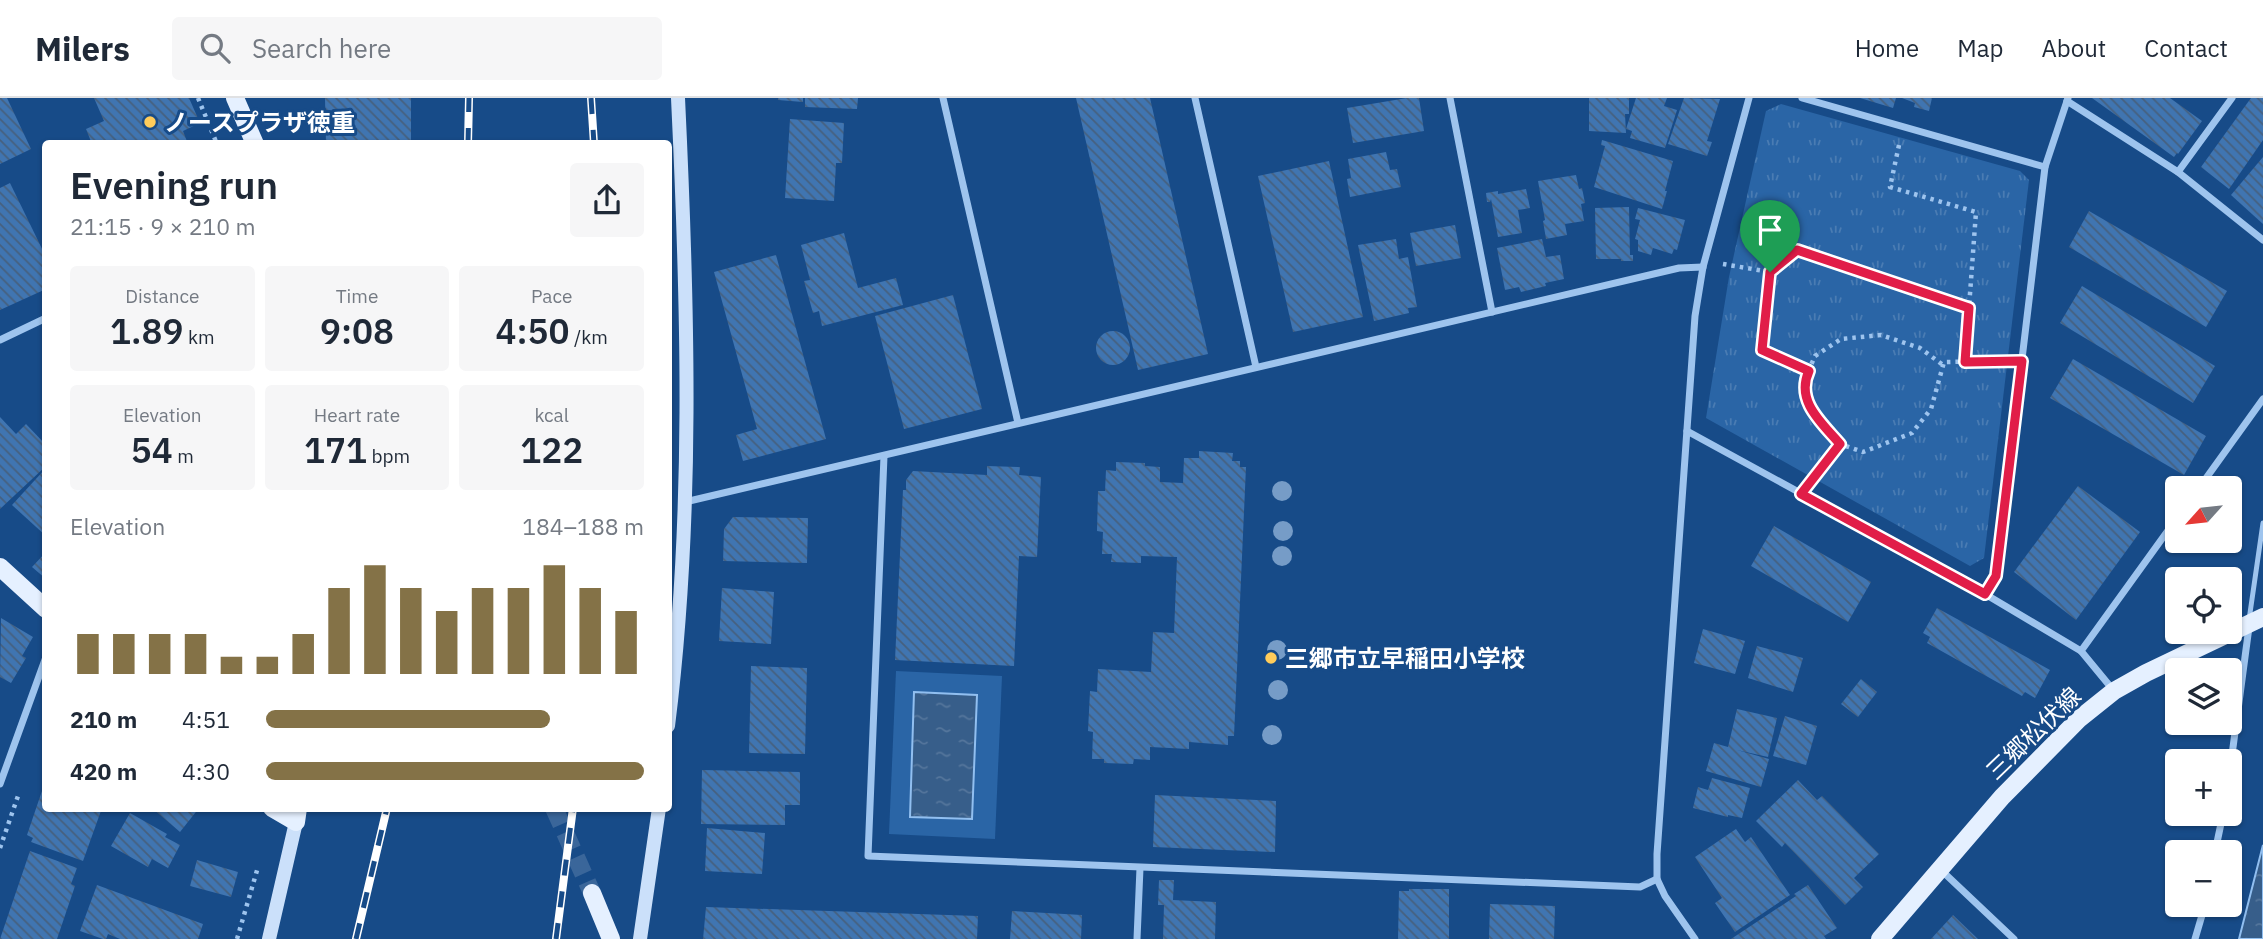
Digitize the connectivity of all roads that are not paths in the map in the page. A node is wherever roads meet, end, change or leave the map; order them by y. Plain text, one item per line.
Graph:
1 (235, 98) edge
2 (678, 98) edge
3 (943, 98) edge
4 (1195, 98) edge
5 (1450, 98) edge
6 (1749, 98) edge
7 (1802, 98) edge
8 (2232, 98) edge
9 (2068, 99) edge
10 (253, 140) edge
11 (2045, 167) junction
12 (2178, 172) junction
13 (2263, 240) edge
14 (1703, 267) junction
15 (1492, 312) junction
16 (42, 320) edge
17 (0, 340) edge
18 (1256, 367) junction
19 (2263, 400) edge
20 (1018, 424) junction
21 (1687, 431) junction
22 (884, 456) junction
23 (2208, 476) edge
24 (685, 502) junction
25 (2263, 523) edge
26 (2165, 535) edge
27 (0, 567) edge
28 (1985, 594) junction
29 (42, 604) edge
30 (2256, 620) edge
31 (2081, 651) junction
32 (42, 668) edge
33 (2114, 691) junction
34 (672, 693) edge
35 (2234, 749) edge
36 (0, 784) edge
37 (658, 812) edge
38 (297, 815) edge
39 (1140, 868) junction
40 (1941, 870) junction
41 (1657, 879) junction
42 (592, 893) tunnel mouth
43 (2201, 917) edge
44 (269, 939) edge
45 (611, 939) edge
46 (640, 939) edge
47 (1137, 939) edge
48 (1695, 939) edge
49 (1880, 939) edge
50 (2014, 939) edge
51 (2195, 939) edge

1 - 10 main road
2 - 24 street
3 - 20 street
4 - 18 street
5 - 15 street
6 - 14 street
7 - 11 street
8 - 12 street
9 - 11 street
9 - 12 street
11 - 28 street
12 - 13 street
14 - 15 street
14 - 21 street
15 - 18 street
16 - 17 street
18 - 20 street
19 - 23 street
20 - 22 street
21 - 28 street
21 - 41 street
22 - 24 street
22 - 39 street
24 - 34 street
25 - 30 lane
26 - 31 street
27 - 29 main road
28 - 31 street
30 - 33 main road, 三郷松伏線
30 - 35 street
31 - 33 street
32 - 36 street
33 - 40 main road, 三郷松伏線
37 - 46 street
38 - 44 street
39 - 41 street
39 - 47 street
40 - 49 main road, 三郷松伏線
40 - 50 street
41 - 48 street
42 - 45 main road
43 - 51 street

